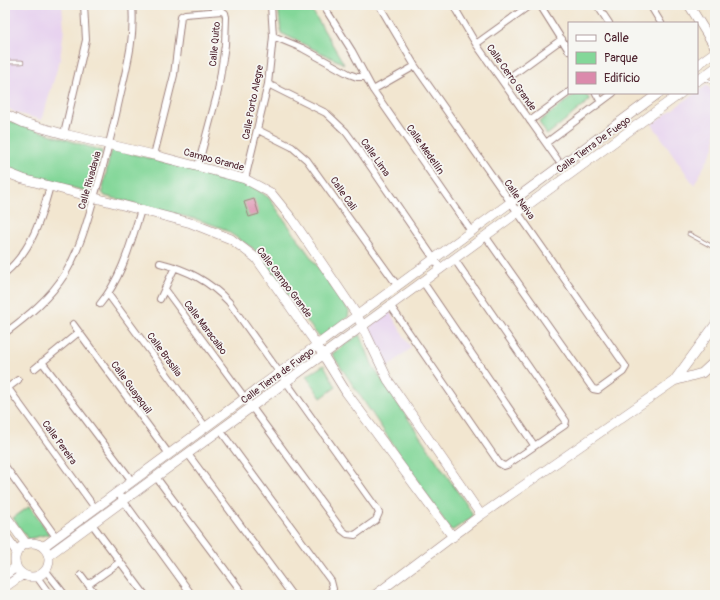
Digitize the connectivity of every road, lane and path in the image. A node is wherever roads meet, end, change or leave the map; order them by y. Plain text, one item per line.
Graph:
1 (84, 5) edge
2 (132, 5) edge
3 (271, 5) edge
4 (323, 5) edge
5 (379, 5) edge
6 (453, 5) edge
7 (530, 5) edge
8 (540, 5) edge
9 (597, 5) edge
10 (650, 5) edge
11 (689, 5) edge
12 (713, 5) edge
13 (715, 9) edge
14 (608, 22) edge
15 (660, 22) edge
16 (273, 36) junction
17 (562, 39) junction
18 (476, 44) junction
19 (715, 47) edge
20 (568, 49) edge
21 (715, 52) edge
22 (5, 62) edge
23 (22, 62) dead end
24 (698, 64) edge
25 (415, 66) junction
26 (715, 68) edge
27 (365, 77) junction
28 (700, 80) edge
29 (503, 82) junction
30 (715, 83) edge
31 (268, 84) junction
32 (373, 90) junction
33 (568, 93) edge
34 (597, 94) edge
35 (612, 94) edge
36 (658, 94) edge
37 (680, 94) edge
38 (602, 102) junction
39 (5, 114) edge
40 (530, 121) junction
41 (258, 130) junction
42 (64, 134) junction
43 (546, 143) junction
44 (109, 145) junction
45 (154, 155) junction
46 (557, 159) dead end
47 (198, 166) junction
48 (5, 172) edge
49 (245, 179) junction
50 (50, 186) junction
51 (94, 198) junction
52 (510, 202) junction
53 (141, 210) junction
54 (517, 213) junction
55 (471, 231) junction
56 (688, 234) dead end
57 (486, 237) junction
58 (715, 248) edge
59 (433, 258) junction
60 (455, 260) junction
61 (160, 263) dead end
62 (175, 267) junction
63 (441, 270) junction
64 (5, 272) edge
65 (422, 282) junction
66 (396, 285) junction
67 (165, 289) junction
68 (108, 294) junction
69 (160, 299) dead end
70 (100, 304) dead end
71 (390, 305) junction
72 (357, 315) junction
73 (73, 324) dead end
74 (715, 324) edge
75 (362, 325) junction
76 (79, 332) junction
77 (5, 333) edge
78 (317, 344) junction
79 (324, 354) junction
80 (715, 361) edge
81 (42, 362) junction
82 (34, 369) dead end
83 (280, 371) junction
84 (18, 380) dead end
85 (674, 381) junction
86 (286, 382) junction
87 (6, 389) edge
88 (246, 397) junction
89 (253, 407) junction
90 (205, 426) junction
91 (220, 430) junction
92 (534, 445) junction
93 (168, 454) junction
94 (188, 454) junction
95 (5, 466) edge
96 (156, 477) junction
97 (132, 481) junction
98 (117, 492) junction
99 (124, 501) junction
100 (95, 508) junction
101 (5, 515) edge
102 (482, 515) junction
103 (92, 524) junction
104 (5, 535) edge
105 (56, 537) junction
106 (453, 537) junction
107 (26, 544) junction
108 (43, 547) junction
109 (17, 552) junction
110 (49, 555) junction
111 (120, 562) junction
112 (16, 567) junction
113 (46, 571) junction
114 (5, 575) edge
115 (22, 575) junction
116 (81, 575) dead end
117 (37, 577) junction
118 (89, 584) junction
119 (5, 587) edge
120 (50, 595) edge
121 (65, 595) edge
122 (96, 595) edge
123 (145, 595) edge
124 (192, 595) edge
125 (244, 595) edge
126 (292, 595) edge
127 (327, 595) edge
128 (374, 595) edge

1 - 42 street
2 - 44 street, Calle Rivadavia
3 - 16 street, Calle Porto Alegre
4 - 27 street, Calle Medellín
5 - 25 street, Calle Neiva
6 - 18 street, Calle Cerro Grande
7 - 18 street
8 - 17 street
9 - 14 street
10 - 15 street
11 - 19 street
12 - 13 street
16 - 27 street
16 - 31 street, Calle Porto Alegre
17 - 20 street
17 - 29 street
18 - 29 street, Calle Cerro Grande
21 - 24 street
22 - 23 lane
25 - 32 street
25 - 52 street, Calle Neiva
26 - 28 street
27 - 32 street, Calle Medellín
28 - 30 lane
29 - 40 street, Calle Cerro Grande
31 - 41 street, Calle Porto Alegre
31 - 59 street, Calle Lima
32 - 55 street, Calle Medellín
33 - 40 street
34 - 38 street
35 - 38 street
36 - 52 street, Calle Tierra De Fuego
37 - 54 street, Calle Tierra De Fuego
38 - 43 street
39 - 42 street, Campo Grande
40 - 43 street, Calle Cerro Grande
41 - 49 street, Calle Porto Alegre
41 - 66 street, Calle Cali
42 - 44 street, Campo Grande
43 - 46 street, Calle Cerro Grande
44 - 45 street, Campo Grande
44 - 51 street, Calle Rivadavia
45 - 47 street, Campo Grande
45 - 47 street, Calle Quito
47 - 49 street, Campo Grande
48 - 50 street, Calle Campo Grande
49 - 72 street, Campo Grande
50 - 51 street, Calle Campo Grande
50 - 64 street
51 - 53 street, Calle Campo Grande
51 - 77 street, Calle Rivadavia
52 - 54 street, Calle Neiva
52 - 55 street, Calle Tierra de Fuego
53 - 68 street
53 - 78 street, Calle Campo Grande
54 - 57 street, Calle Tierra de Fuego
54 - 57 street, Calle Neiva
55 - 59 street, Calle Tierra de Fuego
56 - 58 lane
57 - 60 street, Calle Tierra de Fuego
59 - 63 street, Calle Lima
59 - 66 street, Calle Tierra de Fuego
60 - 63 street, Calle Tierra de Fuego
60 - 92 street
61 - 62 street
62 - 67 street
62 - 83 street
63 - 65 street, Calle Tierra de Fuego
65 - 71 street, Calle Tierra de Fuego
65 - 92 street
66 - 72 street, Calle Tierra de Fuego
67 - 69 street
67 - 88 street, Calle Maracaibo
68 - 70 street
68 - 90 street, Calle Brasilia
71 - 75 street, Calle Tierra de Fuego
71 - 92 street
72 - 75 street
72 - 78 street, Calle Tierra de Fuego
73 - 76 street, Calle Guayaquil
74 - 85 street
75 - 79 street, Calle Tierra de Fuego
75 - 102 street
76 - 81 street
76 - 93 street, Calle Guayaquil
78 - 79 street, Calle Campo Grande
78 - 83 street, Calle Tierra de Fuego
79 - 86 street, Calle Tierra de Fuego
79 - 106 street, Calle Campo Grande
80 - 85 street
81 - 82 street
81 - 97 street
83 - 86 street, Calle Maracaibo
83 - 88 street, Calle Tierra de Fuego
84 - 87 street, Calle Pereira
85 - 102 street
86 - 89 street, Calle Tierra de Fuego
86 - 89 street, Calle Maracaibo
87 - 100 street, Calle Pereira
88 - 89 street, Calle Maracaibo
88 - 90 street, Calle Tierra de Fuego
89 - 91 street, Calle Tierra de Fuego
90 - 93 street, Calle Tierra de Fuego
91 - 94 street, Calle Tierra de Fuego
91 - 127 street
93 - 97 street, Calle Tierra de Fuego
94 - 96 street, Calle Tierra de Fuego
94 - 126 street
95 - 105 street
96 - 99 street, Calle Tierra de Fuego
96 - 125 street
97 - 98 street, Calle Tierra de Fuego
98 - 99 street
98 - 100 street, Calle Tierra de Fuego
99 - 103 street, Calle Tierra de Fuego
99 - 124 street
100 - 105 street, Calle Tierra de Fuego
101 - 107 street
102 - 106 street
103 - 110 street, Calle Tierra de Fuego
103 - 111 street
104 - 109 street
105 - 108 street, Calle Tierra de Fuego
106 - 128 street
107 - 108 street
107 - 109 street
108 - 110 street
109 - 112 street
110 - 113 street
111 - 118 street
111 - 123 street
112 - 114 street
112 - 115 street
113 - 117 street
113 - 121 street
115 - 117 street
115 - 119 street
116 - 118 street
117 - 120 street
118 - 122 street

